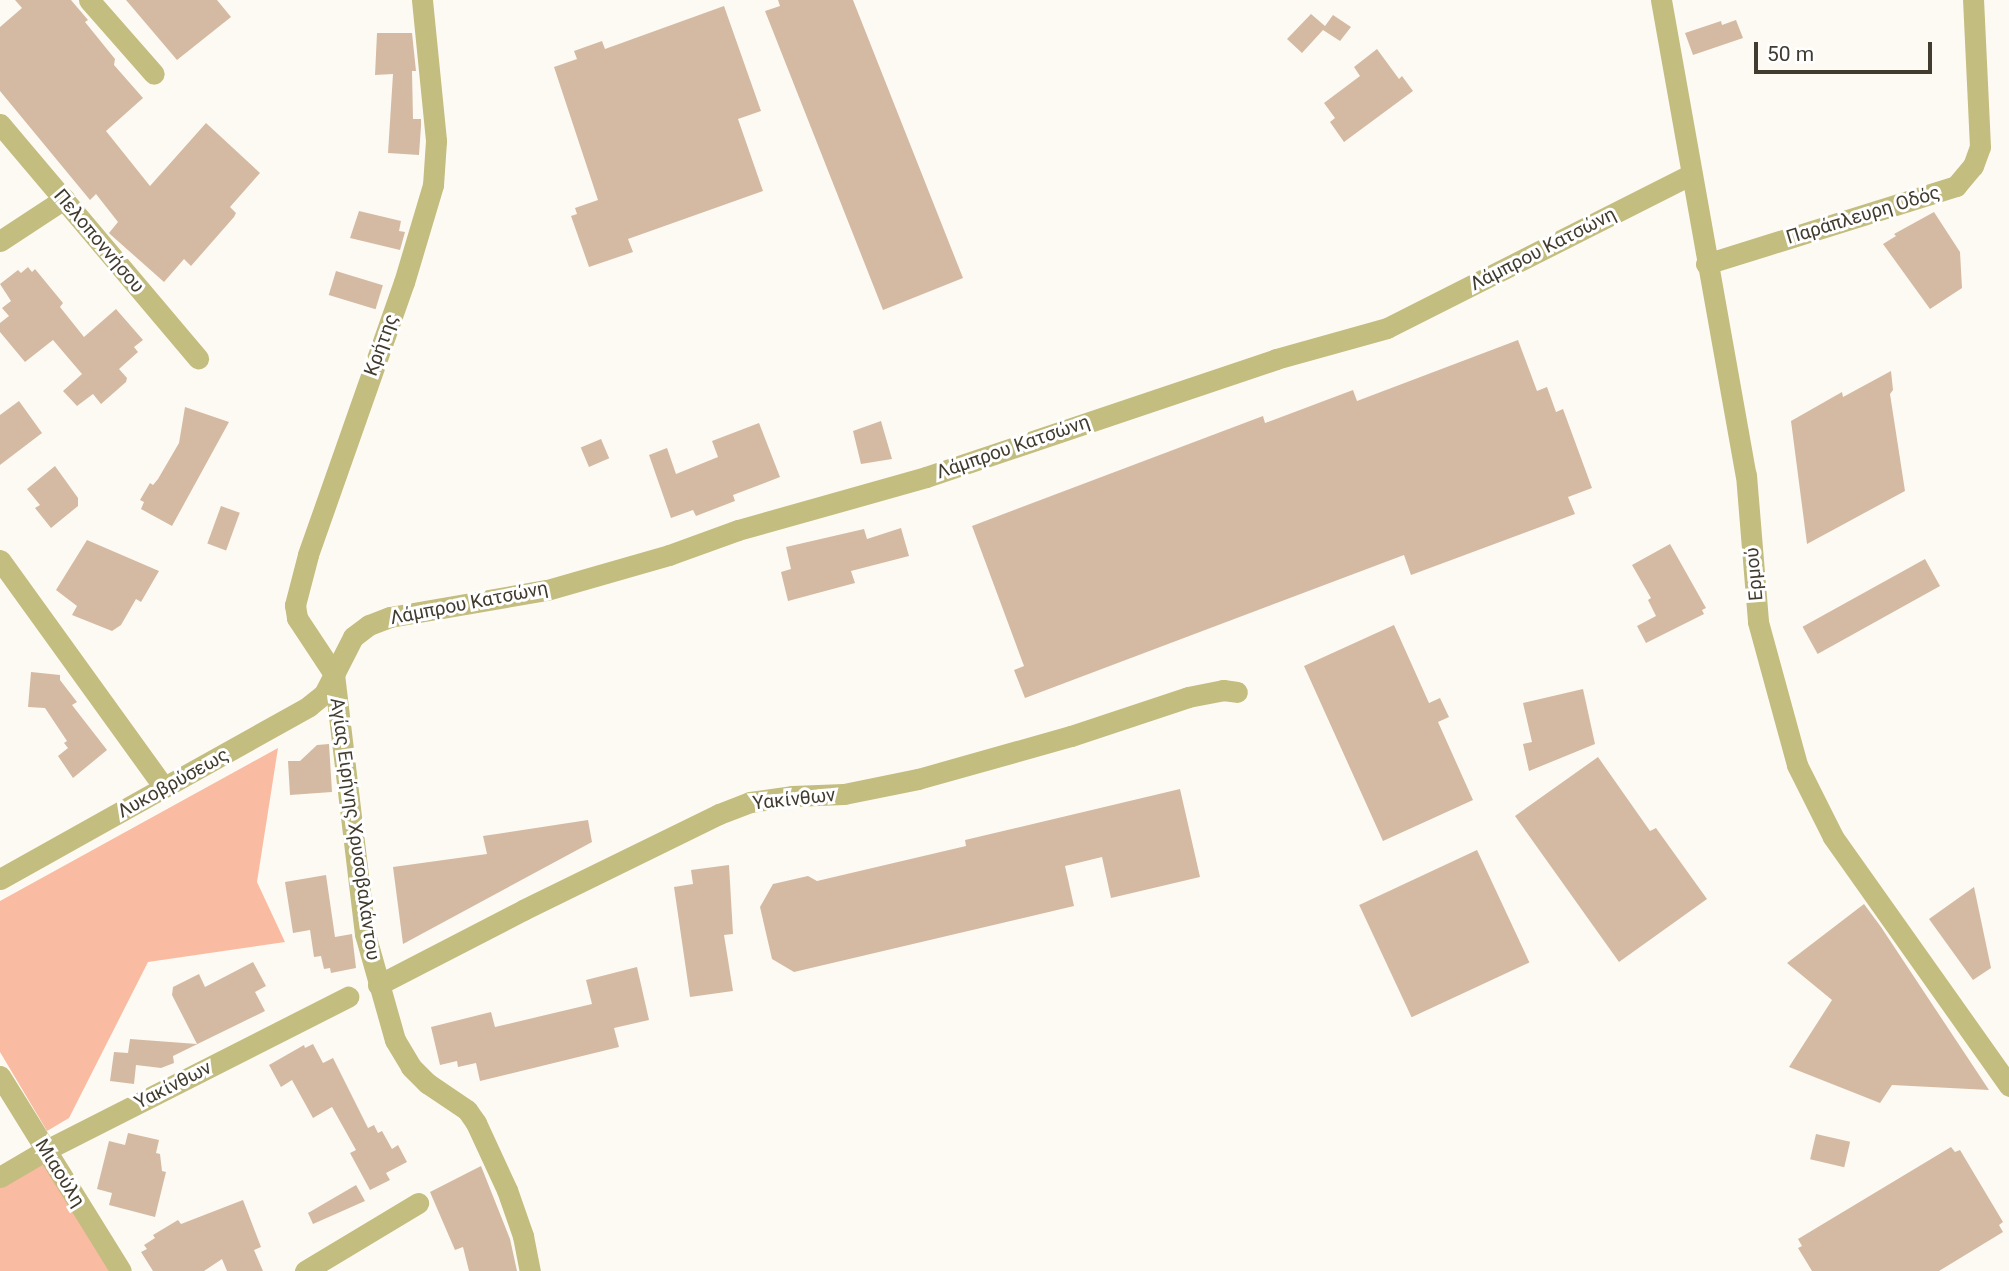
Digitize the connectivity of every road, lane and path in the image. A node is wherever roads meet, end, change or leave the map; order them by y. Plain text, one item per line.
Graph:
1 (89, 0) edge
2 (422, 0) edge
3 (1661, 0) edge
4 (1973, 0) edge
5 (154, 74) dead end
6 (0, 124) edge
7 (1690, 175) junction
8 (64, 198) junction
9 (0, 241) edge
10 (1706, 264) junction
11 (198, 358) dead end
12 (0, 560) edge
13 (334, 674) junction
14 (1237, 692) dead end
15 (164, 787) junction
16 (0, 879) edge
17 (377, 985) junction
18 (348, 997) dead end
19 (0, 1076) edge
20 (2009, 1086) edge
21 (46, 1150) junction
22 (0, 1177) edge
23 (418, 1203) dead end
24 (121, 1271) edge
25 (305, 1271) edge
26 (530, 1271) edge

1 - 5 street
2 - 13 street, Κρήτης
3 - 7 street, Ερμού
4 - 10 street, Παράπλευρη Οδός
6 - 8 street, Πελοποννήσου
7 - 10 street, Ερμού
7 - 13 street, Λάμπρου Κατσώνη
8 - 9 street
8 - 11 street, Πελοποννήσου
10 - 20 street, Ερμού
12 - 15 street
13 - 15 street, Λυκοβρύσεως
13 - 17 street, Αγίας Ειρήνης Χρυσοβαλάντου
14 - 17 street, Υακίνθων
15 - 16 street, Λυκοβρύσεως
17 - 26 street, Αγίας Ειρήνης Χρυσοβαλάντου
18 - 21 street, Υακίνθων
19 - 21 street, Μιαούλη
21 - 22 street, Υακίνθων
21 - 24 street, Μιαούλη
23 - 25 street

